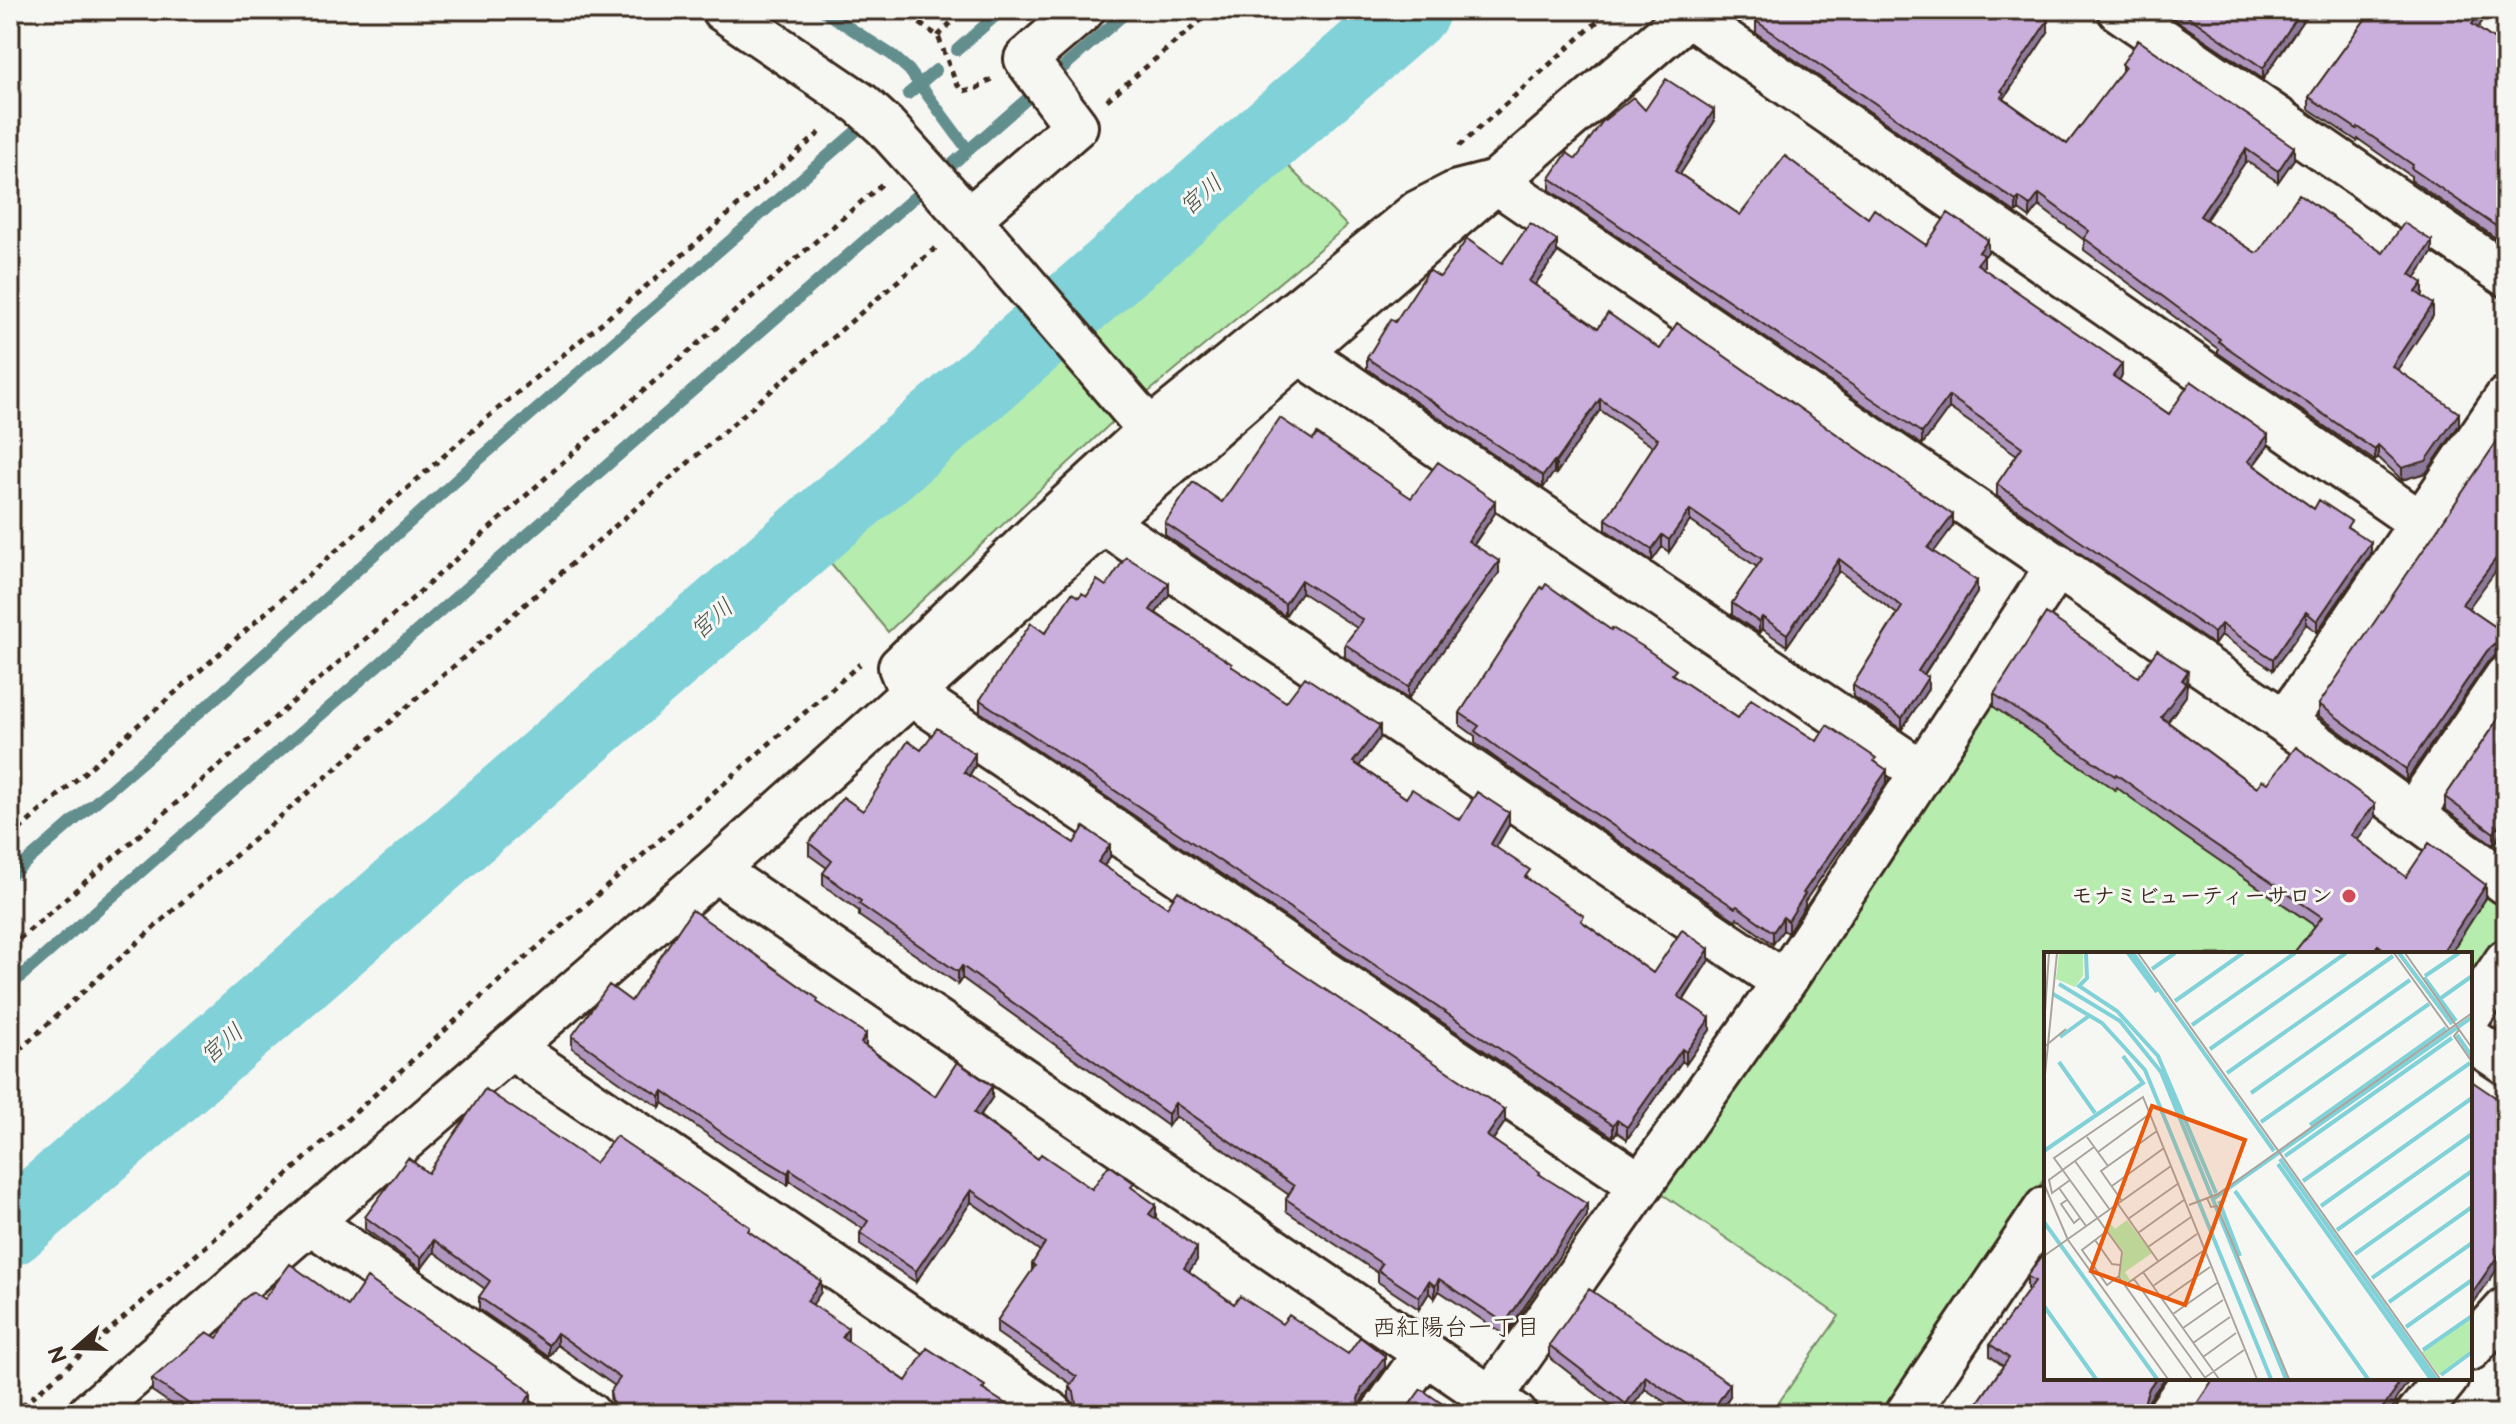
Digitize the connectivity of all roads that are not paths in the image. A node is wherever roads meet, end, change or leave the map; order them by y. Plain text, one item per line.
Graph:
1 (723, 10) edge
2 (1083, 10) edge
3 (2119, 10) edge
4 (1691, 12) edge
5 (1496, 182) junction
6 (972, 222) junction
7 (2506, 275) edge
8 (1299, 352) junction
9 (2506, 398) edge
10 (1142, 422) junction
11 (1103, 522) junction
12 (2421, 523) junction
13 (2058, 565) junction
14 (2506, 677) edge
15 (911, 694) junction
16 (2285, 722) junction
17 (1922, 772) junction
18 (2412, 815) junction
19 (715, 870) junction
20 (2506, 883) edge
21 (2506, 961) edge
22 (1784, 982) junction
23 (2472, 1012) edge
24 (2472, 1040) edge
25 (511, 1048) junction
26 (2506, 1063) edge
27 (1641, 1185) junction
28 (2044, 1211) edge
29 (310, 1222) junction
30 (2506, 1309) edge
31 (2472, 1347) edge
32 (1425, 1353) junction
33 (2193, 1380) edge
34 (2445, 1380) edge
35 (1503, 1406) edge
36 (109, 1409) edge
37 (1911, 1413) edge
38 (589, 1414) edge
39 (1052, 1414) edge
40 (1382, 1414) edge
41 (2169, 1414) edge
42 (2418, 1414) edge

1 - 6 street
2 - 6 street
3 - 7 street
4 - 5 street
4 - 12 street
5 - 8 street
5 - 10 street
5 - 13 street
6 - 10 street
8 - 11 street
8 - 17 street
9 - 12 street
10 - 15 street
11 - 15 street
11 - 22 street
12 - 16 street
13 - 16 street
13 - 17 street
14 - 18 street
15 - 19 street
15 - 27 street
16 - 18 street
17 - 22 street
18 - 20 street
19 - 25 street
19 - 32 street
21 - 23 street
22 - 27 street
24 - 26 street
25 - 29 street
25 - 39 street
27 - 35 street
28 - 37 street
29 - 36 street
29 - 38 street
30 - 31 street
32 - 35 street
32 - 40 street
33 - 41 street
34 - 42 street

